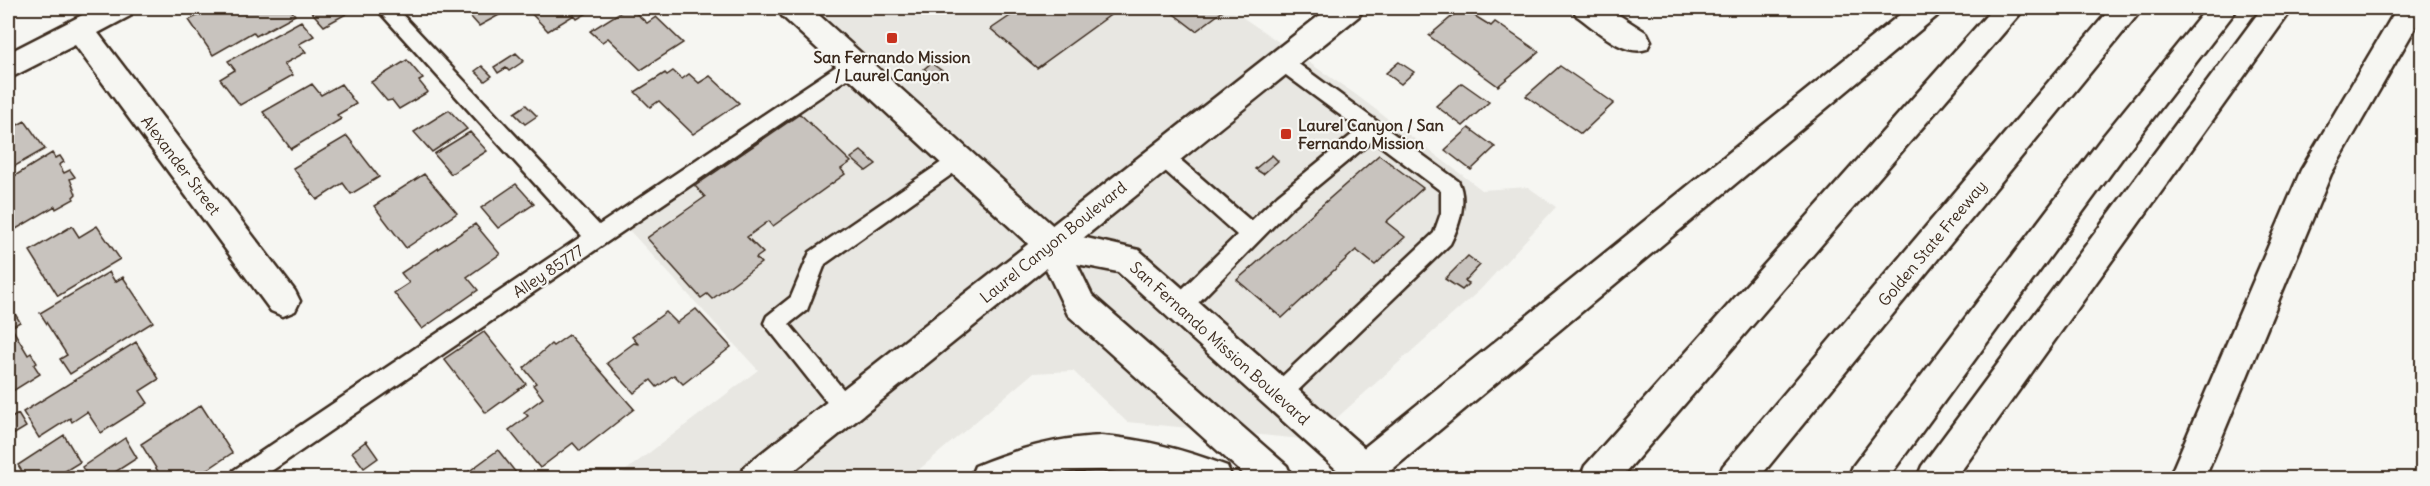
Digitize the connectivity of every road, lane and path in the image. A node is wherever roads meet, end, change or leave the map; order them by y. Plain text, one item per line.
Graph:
1 (120, 8) edge
2 (385, 8) edge
3 (792, 8) edge
4 (1349, 8) edge
5 (1587, 8) edge
6 (1927, 8) edge
7 (2010, 8) edge
8 (2128, 8) edge
9 (2223, 8) edge
10 (2278, 8) edge
11 (2412, 8) edge
12 (79, 29) junction
13 (1636, 41) dead end
14 (1282, 62) junction
15 (854, 64) junction
16 (8, 67) edge
17 (1373, 129) junction
18 (1162, 156) junction
19 (958, 159) junction
20 (1252, 235) junction
21 (597, 238) junction
22 (1051, 244) junction
23 (283, 301) dead end
24 (1180, 306) junction
25 (1278, 394) junction
26 (845, 408) junction
27 (1368, 475) edge
28 (242, 478) edge
29 (758, 478) edge
30 (988, 478) edge
31 (1214, 478) edge
32 (1274, 478) edge
33 (1598, 478) edge
34 (1736, 478) edge
35 (1866, 478) edge
36 (1935, 478) edge
37 (2187, 478) edge

1 - 12 main road
2 - 21 lane
3 - 15 main road
4 - 14 main road, Laurel Canyon Boulevard
5 - 13 main road
6 - 27 main road
7 - 33 main road
8 - 34 main road, Golden State Freeway
9 - 35 main road
10 - 36 main road
11 - 37 main road
12 - 16 main road
12 - 23 main road, Alexander Street
14 - 17 lane
14 - 18 main road, Laurel Canyon Boulevard
15 - 19 main road
15 - 21 lane, Alley 85777
17 - 20 lane
17 - 25 lane
18 - 20 lane
18 - 22 main road, Laurel Canyon Boulevard
19 - 22 main road
19 - 26 lane
20 - 24 lane
21 - 28 lane, Alley 85777
22 - 24 main road, San Fernando Mission Boulevard
22 - 26 main road, Laurel Canyon Boulevard
22 - 32 main road
24 - 25 main road, San Fernando Mission Boulevard
25 - 27 main road, San Fernando Mission Boulevard
26 - 29 main road, Laurel Canyon Boulevard
30 - 31 main road

